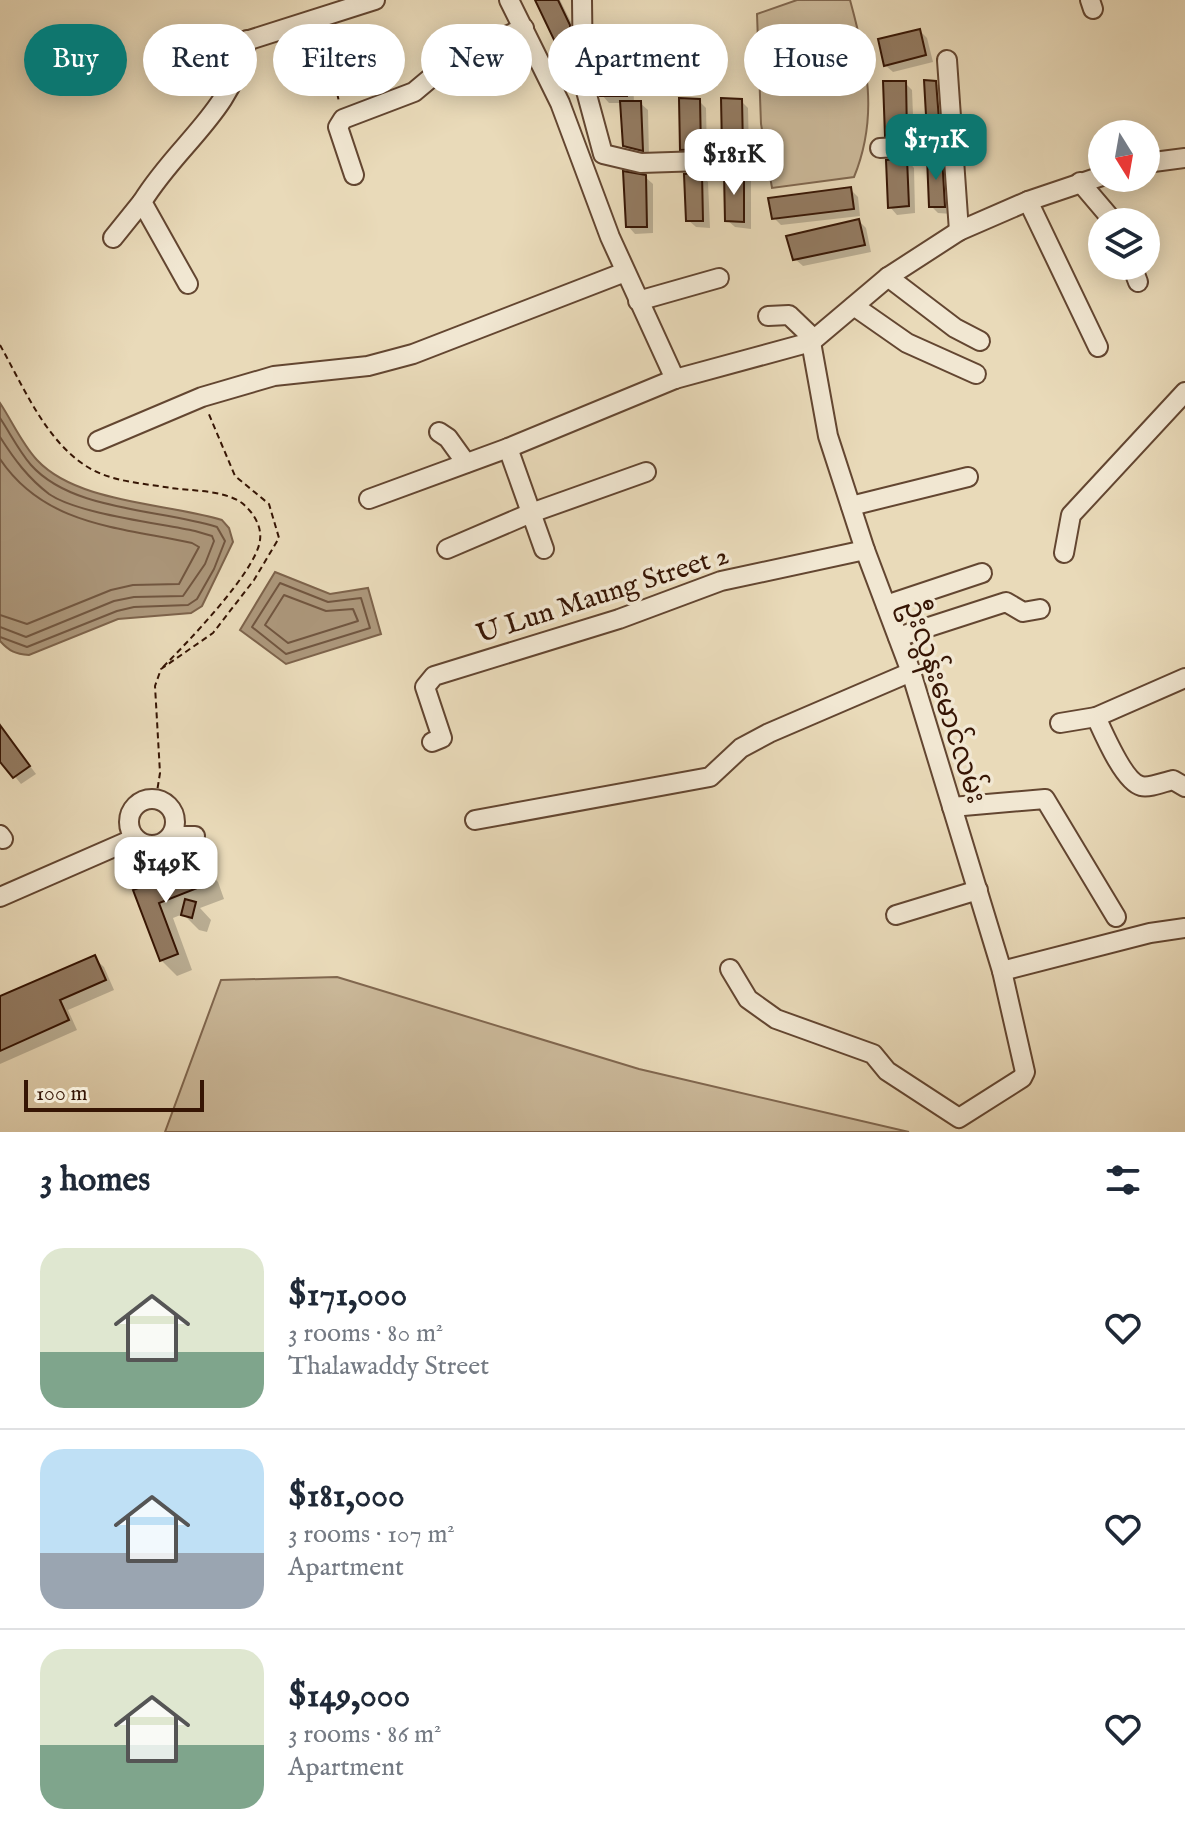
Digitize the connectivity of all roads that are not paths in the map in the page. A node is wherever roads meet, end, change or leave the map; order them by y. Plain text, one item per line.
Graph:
1 (375, 0) edge
2 (509, 0) edge
3 (582, 0) edge
4 (522, 24) edge
5 (257, 37) edge
6 (532, 45) edge
7 (947, 60) dead end
8 (421, 86) edge
9 (228, 96) edge
10 (950, 144) junction
11 (880, 148) dead end
12 (1185, 158) edge
13 (764, 159) dead end
14 (1160, 161) edge
15 (354, 175) dead end
16 (1088, 180) edge
17 (1080, 182) junction
18 (1028, 201) junction
19 (142, 202) junction
20 (1102, 208) edge
21 (959, 231) junction
22 (113, 238) dead end
23 (625, 272) junction
24 (888, 277) junction
25 (719, 278) dead end
26 (188, 284) dead end
27 (638, 301) junction
28 (854, 306) junction
29 (768, 316) dead end
30 (812, 341) junction
31 (980, 341) dead end
32 (1098, 347) dead end
33 (976, 374) dead end
34 (675, 379) junction
35 (1185, 392) edge
36 (439, 432) dead end
37 (98, 441) dead end
38 (508, 448) junction
39 (466, 463) junction
40 (646, 472) dead end
41 (968, 477) dead end
42 (369, 499) dead end
43 (851, 506) junction
44 (531, 513) junction
45 (447, 549) dead end
46 (544, 549) dead end
47 (865, 550) junction
48 (1064, 553) dead end
49 (982, 573) dead end
50 (886, 605) junction
51 (1040, 609) dead end
52 (898, 637) junction
53 (911, 672) junction
54 (1185, 678) edge
55 (1096, 717) junction
56 (1060, 723) dead end
57 (432, 742) dead end
58 (1185, 787) edge
59 (952, 807) junction
60 (475, 820) dead end
61 (173, 836) junction
62 (195, 836) dead end
63 (135, 838) junction
64 (978, 890) junction
65 (0, 897) edge
66 (896, 915) dead end
67 (1116, 917) dead end
68 (1185, 928) edge
69 (730, 969) dead end
70 (1002, 971) junction

1 - 5 street
2 - 4 street
3 - 13 street
6 - 23 street
7 - 10 street
8 - 15 street
9 - 19 street
10 - 11 street
10 - 21 street
12 - 14 street
16 - 17 street
17 - 18 street
17 - 20 street
18 - 21 street
18 - 32 street
19 - 22 street
19 - 26 street
21 - 24 street
23 - 27 street
23 - 37 street
24 - 28 street
24 - 31 street
25 - 27 street
27 - 34 street
28 - 30 street
28 - 33 street
29 - 30 street
30 - 34 street
30 - 43 street, ဦးလွန်းမောင်လမ်း
34 - 38 street
35 - 48 street
36 - 39 street
38 - 39 street
38 - 44 street
39 - 42 street
40 - 44 street
41 - 43 street
43 - 47 street, ဦးလွန်းမောင်လမ်း
44 - 45 street
44 - 46 street
47 - 50 street, ဦးလွန်းမောင်လမ်း
47 - 57 street, U Lun Maung Street 2
49 - 50 street
50 - 52 street, ဦးလွန်းမောင်လမ်း
51 - 52 street
52 - 53 street, ဦးလွန်းမောင်လမ်း
53 - 59 street, ဦးလွန်းမောင်လမ်း
53 - 60 street
54 - 55 street
55 - 56 street
55 - 58 street
59 - 64 street, ဦးလွန်းမောင်လမ်း
59 - 67 street
61 - 62 street
61 - 63 street
61 - 63 street
63 - 65 street
64 - 66 street
64 - 70 street, ဦးလွန်းမောင်လမ်း
68 - 70 street
69 - 70 street, ဦးလွန်းမောင်လမ်း

